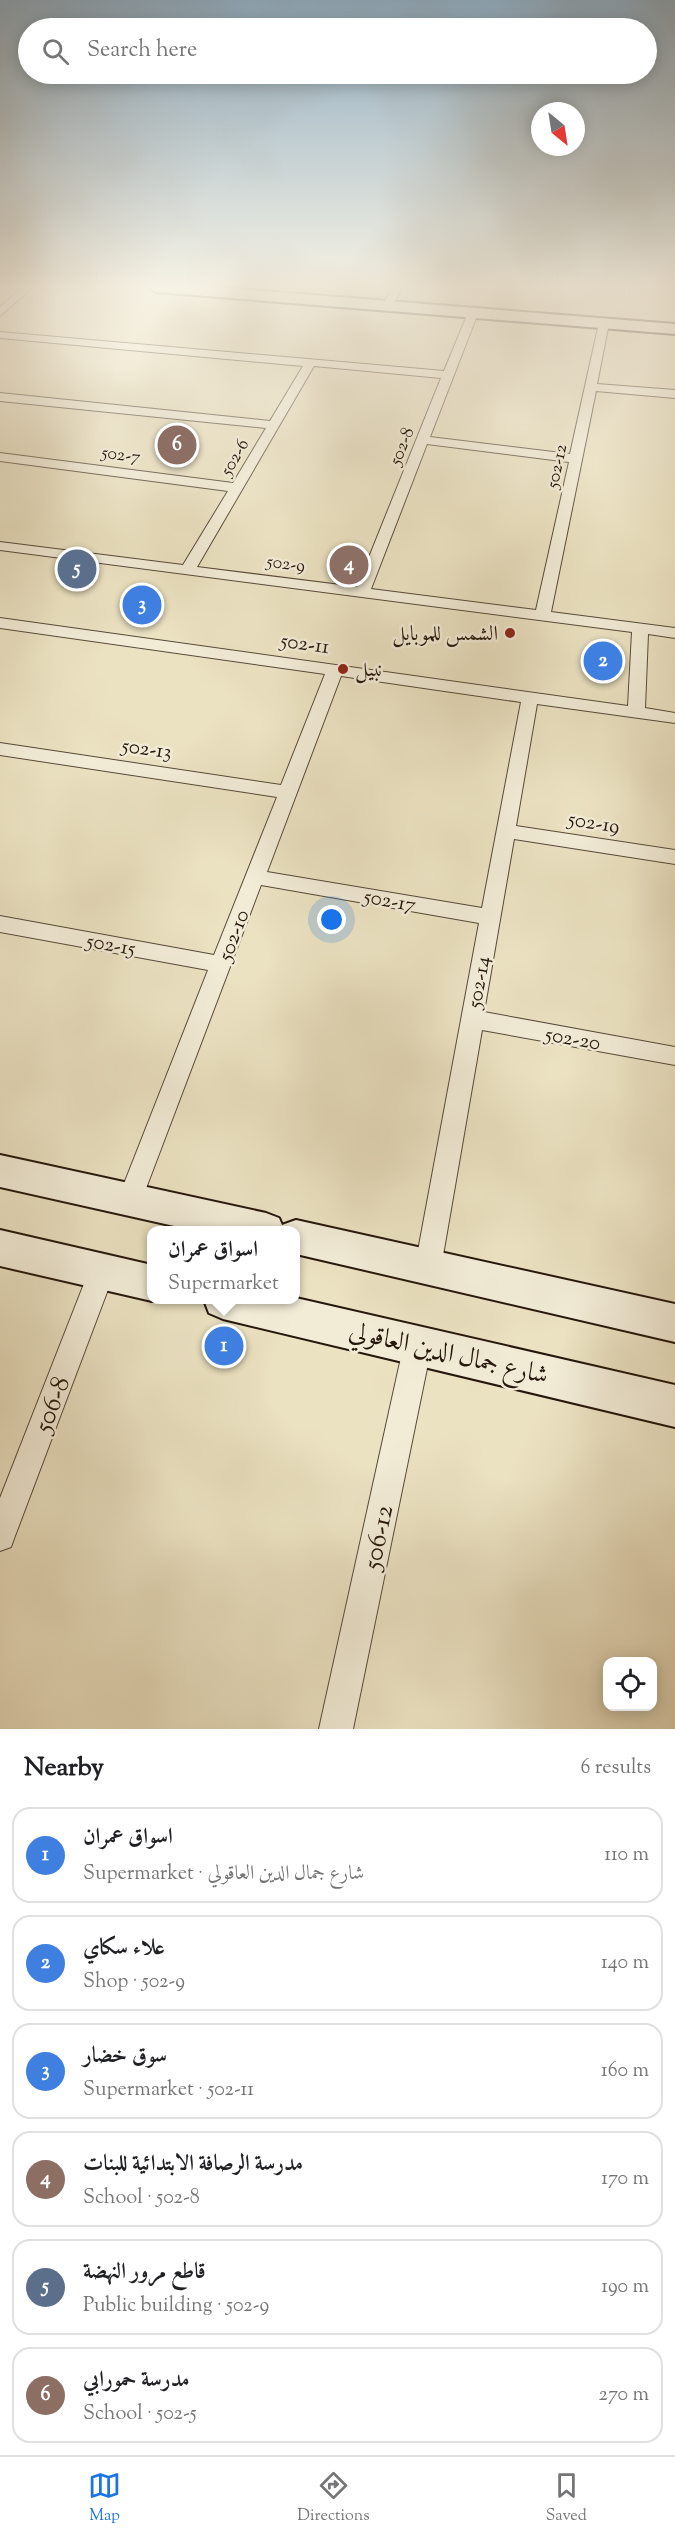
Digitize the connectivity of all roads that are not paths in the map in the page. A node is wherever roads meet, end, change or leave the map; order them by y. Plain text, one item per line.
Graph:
1 (308, 368) edge
2 (371, 368) edge
3 (451, 368) edge
4 (595, 368) edge
5 (448, 375) junction
6 (591, 387) junction
7 (675, 394) edge
8 (0, 397) edge
9 (273, 425) junction
10 (423, 440) junction
11 (0, 457) edge
12 (576, 459) junction
13 (237, 488) junction
14 (0, 546) edge
15 (188, 570) junction
16 (362, 593) junction
17 (543, 616) junction
18 (0, 623) edge
19 (640, 629) junction
20 (675, 633) edge
21 (335, 670) junction
22 (530, 697) junction
23 (636, 712) junction
24 (675, 718) edge
25 (0, 749) edge
26 (288, 792) junction
27 (506, 831) junction
28 (675, 857) edge
29 (255, 877) junction
30 (490, 917) junction
31 (0, 924) edge
32 (221, 964) junction
33 (472, 1019) junction
34 (675, 1056) edge
35 (0, 1171) edge
36 (130, 1199) junction
37 (248, 1226) edge
38 (300, 1238) edge
39 (0, 1248) edge
40 (428, 1268) junction
41 (102, 1271) junction
42 (147, 1282) edge
43 (245, 1304) edge
44 (675, 1323) edge
45 (418, 1344) junction
46 (675, 1406) edge
47 (0, 1536) edge
48 (336, 1729) edge

1 - 9 street, 502-6
2 - 5 street
3 - 5 street, 502-8
4 - 6 street, 502-12
5 - 10 street, 502-8
6 - 7 street
6 - 12 street, 502-12
8 - 9 street
9 - 13 street, 502-6
10 - 12 street
10 - 16 street, 502-8
11 - 13 street, 502-7
12 - 17 street, 502-12
13 - 15 street, 502-6
14 - 15 street, 502-9
15 - 16 street, 502-9
16 - 17 street, 502-9
17 - 19 street, 502-9
18 - 21 street, 502-11
19 - 20 street, 502-9
19 - 23 street
21 - 22 street, 502-11
21 - 26 street, 502-10
22 - 23 street, 502-11
22 - 27 street, 502-14
23 - 24 street, 502-11
25 - 26 street, 502-13
26 - 29 street, 502-10
27 - 28 street, 502-19
27 - 30 street, 502-14
29 - 30 street, 502-17
29 - 32 street, 502-10
30 - 33 street, 502-14
31 - 32 street, 502-15
32 - 36 street, 502-10
33 - 34 street, 502-20
33 - 40 street, 502-14
35 - 36 street
36 - 37 street
38 - 40 street
39 - 41 street
40 - 44 street
41 - 42 street
41 - 47 street, 506-8
43 - 45 street, شارع جمال الدين العاقولي
45 - 46 street, شارع جمال الدين العاقولي
45 - 48 street, 506-12

